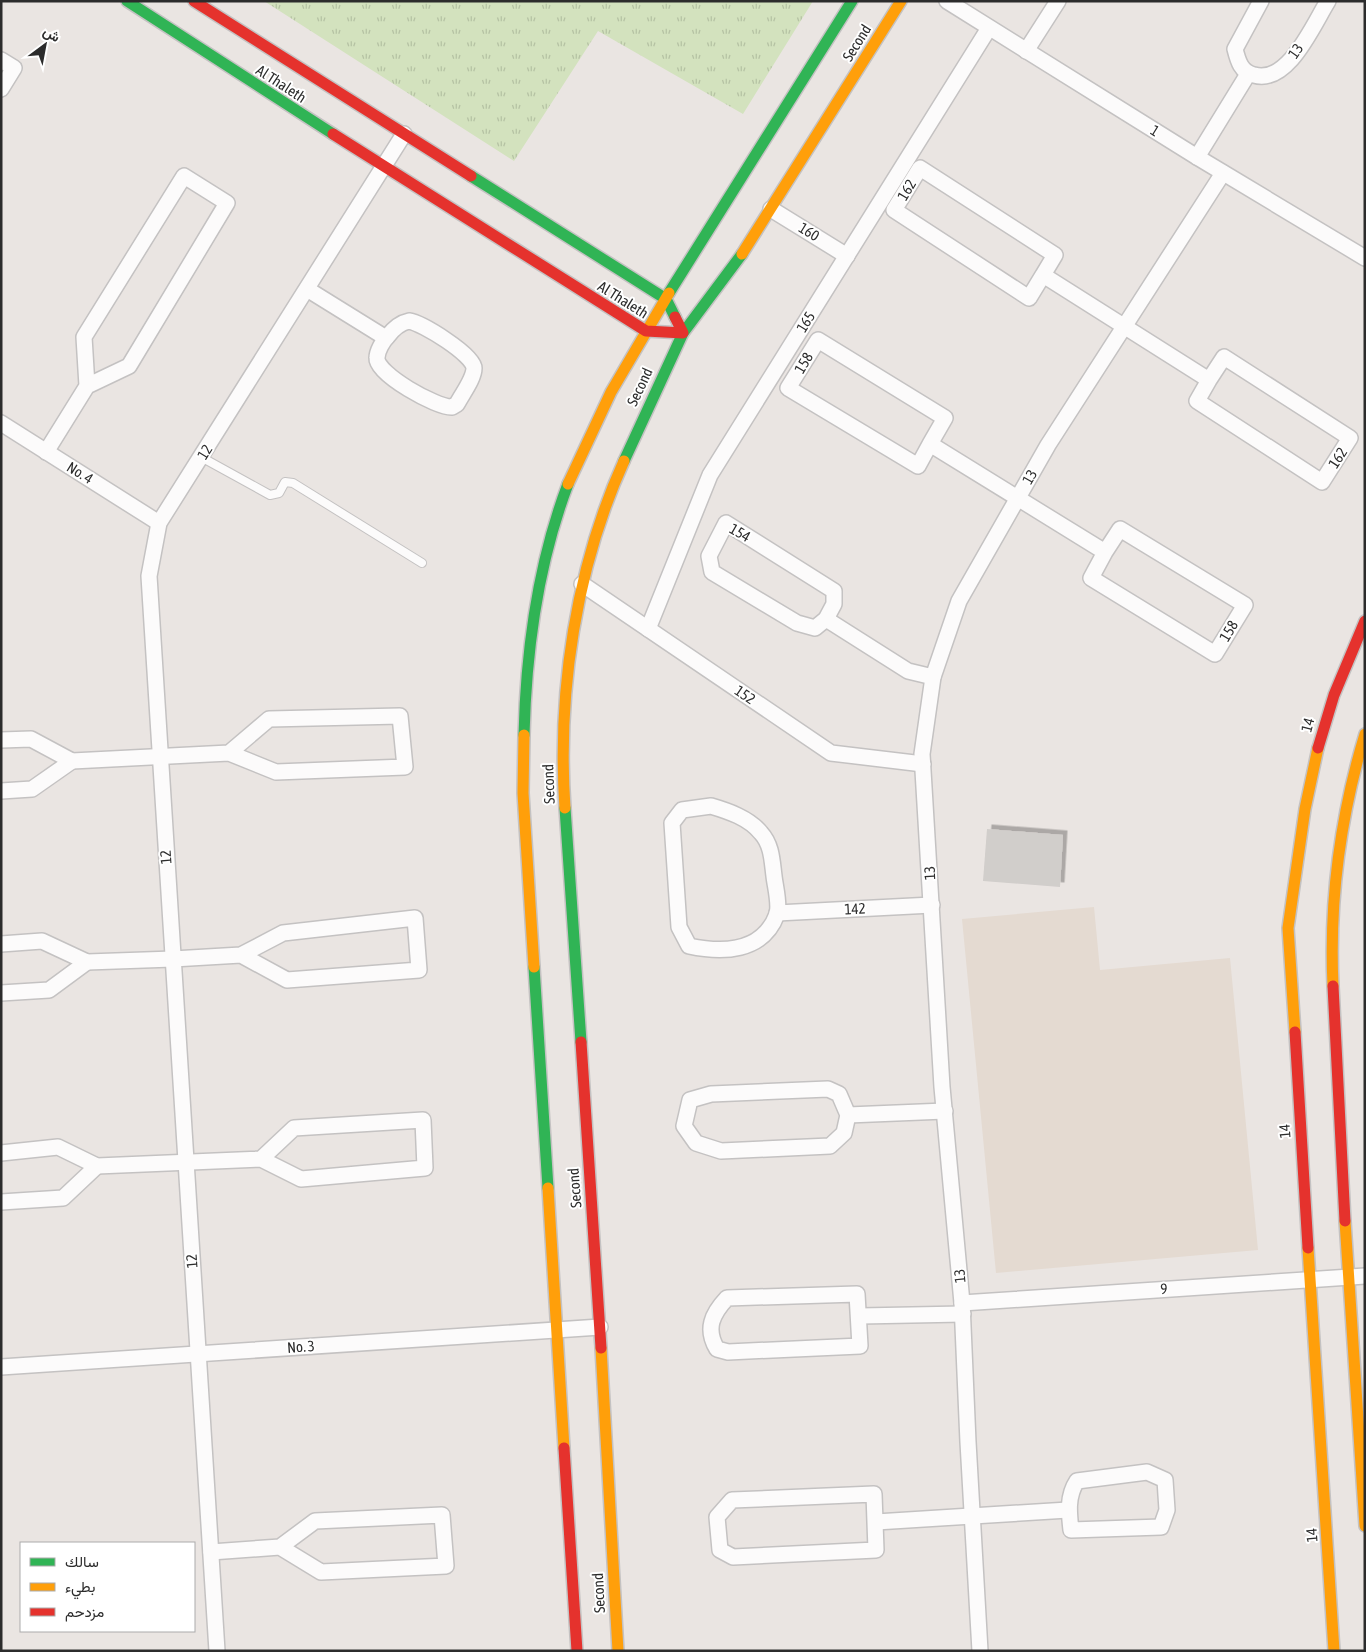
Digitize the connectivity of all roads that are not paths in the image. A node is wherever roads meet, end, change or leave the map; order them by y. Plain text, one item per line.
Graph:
1 (127, 1) edge
2 (194, 1) edge
3 (852, 1) edge
4 (901, 1) edge
5 (947, 1) edge
6 (1058, 1) edge
7 (1261, 1) edge
8 (1328, 1) edge
9 (989, 28) junction
10 (1026, 51) junction
11 (1, 60) edge
12 (1248, 74) junction
13 (1, 89) edge
14 (404, 134) junction
15 (1197, 157) junction
16 (383, 168) junction
17 (1223, 173) junction
18 (770, 208) junction
19 (847, 256) junction
20 (1365, 258) edge
21 (1043, 275) junction
22 (307, 289) junction
23 (666, 299) junction
24 (1124, 327) junction
25 (646, 331) junction
26 (683, 334) junction
27 (386, 338) junction
28 (1209, 380) junction
29 (87, 386) junction
30 (1, 423) edge
31 (930, 444) junction
32 (46, 452) junction
33 (201, 457) junction
34 (1017, 499) junction
35 (160, 523) junction
36 (1105, 552) junction
37 (422, 563) dead end
38 (582, 584) junction
39 (826, 619) junction
40 (1365, 620) edge
41 (648, 629) junction
42 (933, 678) junction
43 (1365, 734) edge
44 (1, 740) edge
45 (229, 753) junction
46 (160, 757) junction
47 (72, 761) junction
48 (923, 764) junction
49 (1, 791) edge
50 (932, 905) junction
51 (778, 913) junction
52 (1, 944) edge
53 (241, 955) junction
54 (173, 959) junction
55 (87, 962) junction
56 (1, 993) edge
57 (945, 1110) junction
58 (848, 1115) junction
59 (1, 1153) edge
60 (260, 1159) junction
61 (186, 1163) junction
62 (97, 1166) junction
63 (1, 1202) edge
64 (1365, 1276) edge
65 (1310, 1278) junction
66 (1348, 1278) junction
67 (963, 1309) junction
68 (860, 1316) junction
69 (600, 1327) junction
70 (558, 1330) junction
71 (198, 1354) junction
72 (1, 1367) edge
73 (1068, 1510) junction
74 (973, 1517) junction
75 (876, 1522) junction
76 (1365, 1526) edge
77 (280, 1547) junction
78 (211, 1552) junction
79 (214, 1650) edge
80 (577, 1651) edge
81 (618, 1651) edge
82 (980, 1651) edge
83 (1334, 1651) edge

1 - 16 street, Al Thaleth
2 - 14 street, Al Thaleth
3 - 23 street, Second
4 - 18 street, Second
5 - 9 street, 1
6 - 10 street
7 - 12 street
8 - 12 street, 13
9 - 10 street, 1
9 - 19 street, 165
10 - 15 street, 1
11 - 13 street
12 - 15 street
14 - 16 street, 12
14 - 23 street, Al Thaleth
15 - 17 street, 1
16 - 22 street, 12
16 - 25 street, Al Thaleth
17 - 20 street, 1
17 - 24 street, 13
18 - 19 street, 160
18 - 26 street, Second
19 - 41 street, 165
21 - 21 street, 162
21 - 24 street
22 - 27 street
22 - 33 street, 12
23 - 25 street, Second
23 - 26 street, Al Thaleth
24 - 28 street
24 - 34 street, 13
25 - 26 street, Al Thaleth
25 - 70 street, Second
26 - 38 street, Second
27 - 27 street
28 - 28 street, 162
29 - 29 street
29 - 32 street
30 - 32 street, No. 4
31 - 31 street, 158
31 - 34 street
32 - 35 street, No. 4
33 - 35 street, 12
33 - 37 lane
34 - 36 street
34 - 42 street, 13
35 - 46 street, 12
36 - 36 street, 158
38 - 41 street, 152
38 - 69 street, Second
39 - 39 street, 154
39 - 42 street
40 - 65 street, 14
41 - 48 street, 152
42 - 48 street, 13
43 - 66 street
44 - 47 street
45 - 45 street
45 - 46 street
46 - 47 street
46 - 54 street, 12
47 - 49 street
48 - 50 street, 13
50 - 51 street, 142
50 - 57 street, 13
51 - 51 street
52 - 55 street
53 - 53 street
53 - 54 street
54 - 55 street
54 - 61 street, 12
55 - 56 street
57 - 58 street
57 - 67 street, 13
58 - 58 street
59 - 62 street
60 - 60 street
60 - 61 street
61 - 62 street
61 - 71 street, 12
62 - 63 street
64 - 66 street, 9
65 - 66 street, 9
65 - 67 street, 9
65 - 83 street, 14
66 - 76 street
67 - 68 street, 9
67 - 74 street, 13
68 - 68 street
69 - 70 street, No. 3
69 - 81 street, Second
70 - 71 street, No. 3
70 - 80 street, Second
71 - 72 street, No. 3
71 - 78 street, 12
73 - 73 street
73 - 74 street
74 - 75 street
74 - 82 street, 13
75 - 75 street
77 - 77 street
77 - 78 street
78 - 79 street, 12

